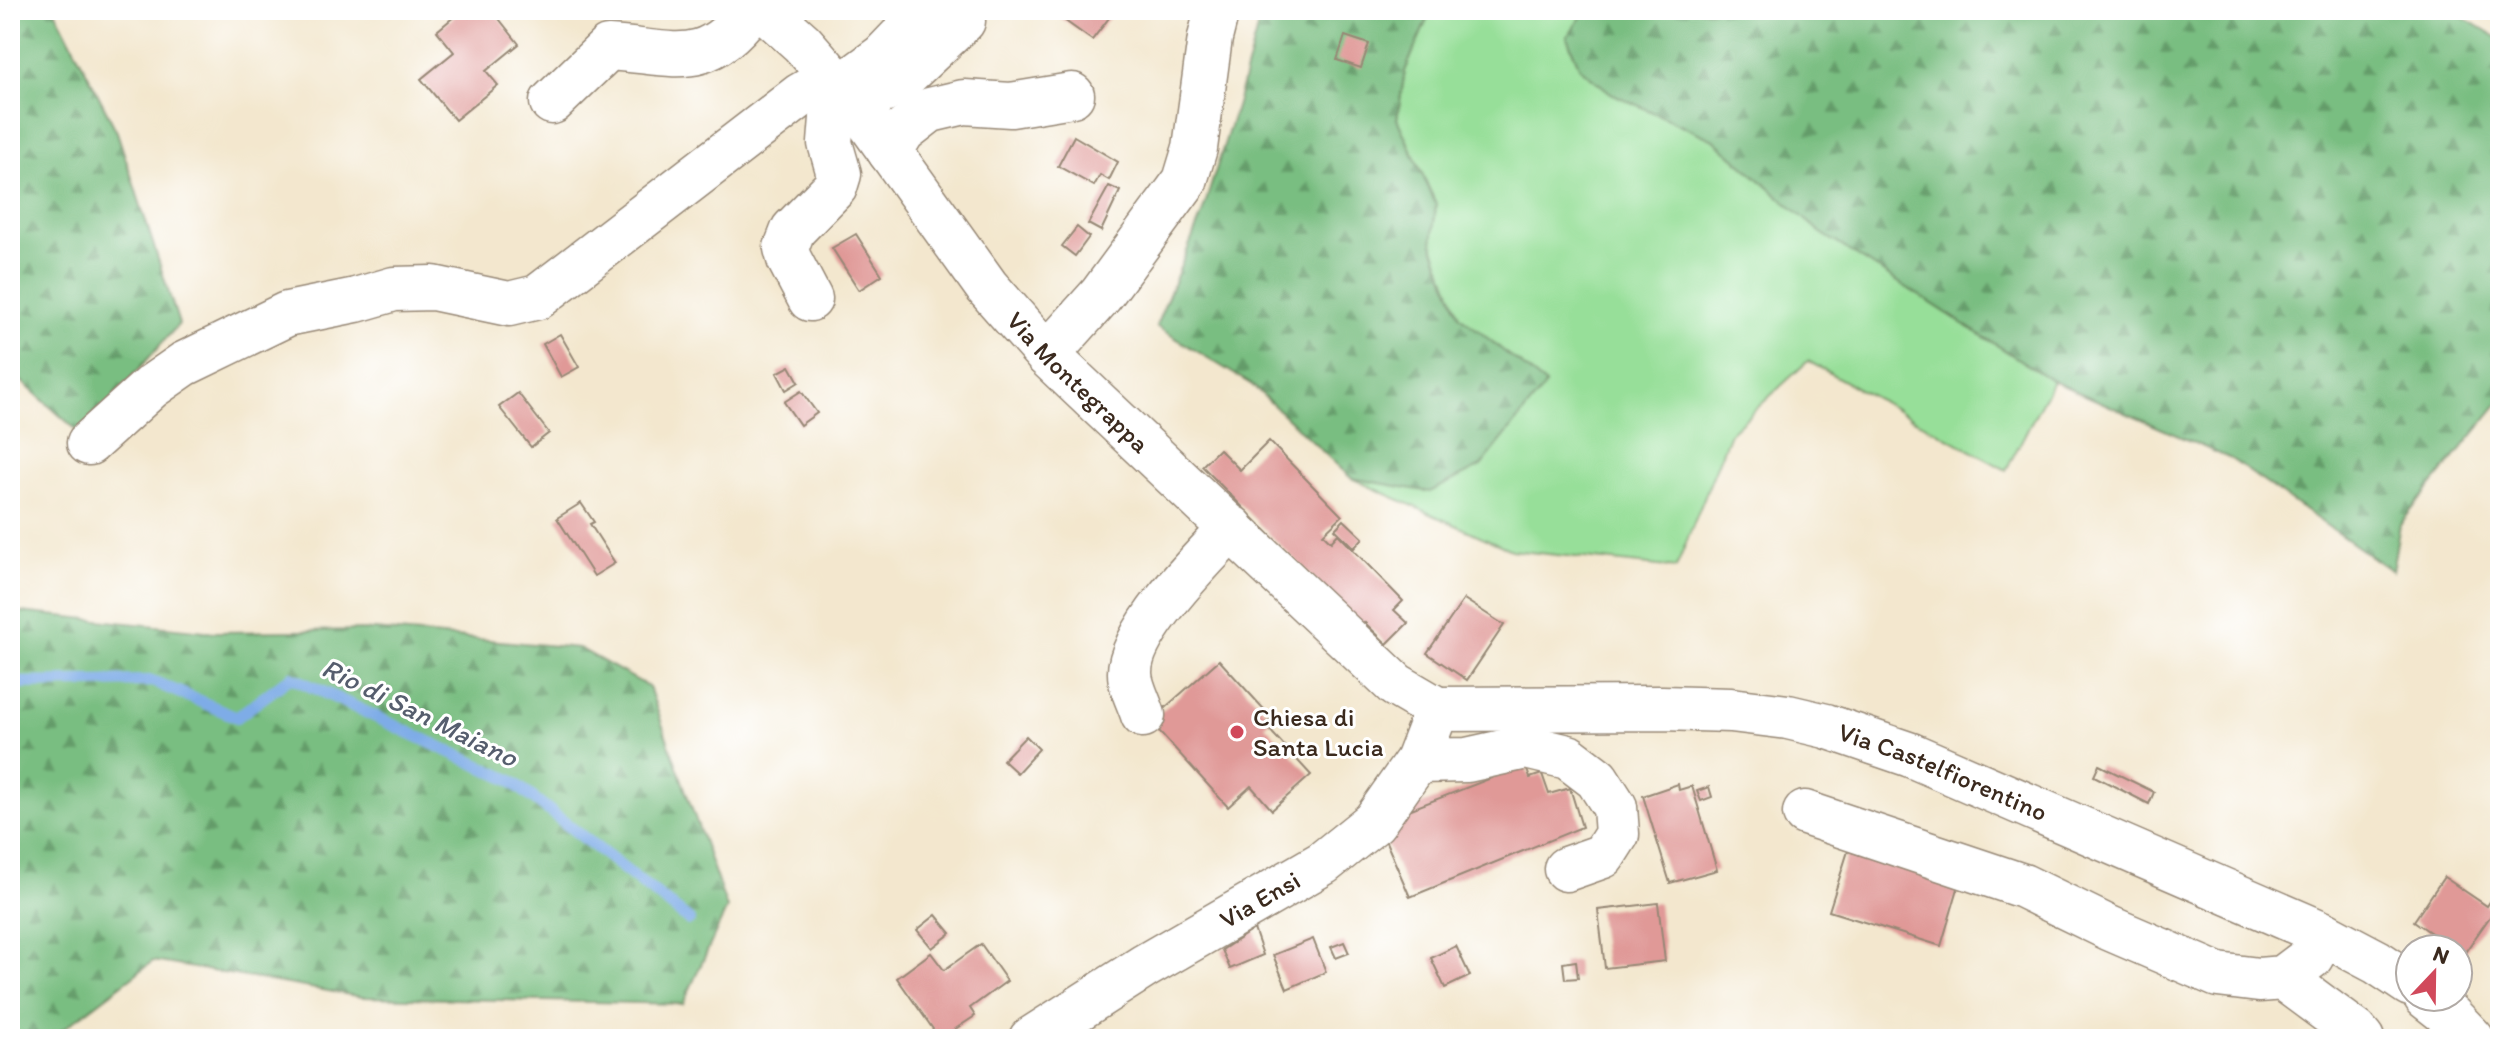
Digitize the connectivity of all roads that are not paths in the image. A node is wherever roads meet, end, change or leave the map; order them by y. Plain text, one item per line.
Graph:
1 (751, 10) edge
2 (765, 10) edge
3 (1217, 10) edge
4 (945, 15) edge
5 (844, 90) junction
6 (1072, 95) dead end
7 (552, 102) dead end
8 (890, 152) junction
9 (810, 299) dead end
10 (1047, 355) junction
11 (89, 443) dead end
12 (1232, 528) junction
13 (1437, 709) junction
14 (1143, 715) dead end
15 (1417, 761) junction
16 (1805, 813) dead end
17 (1566, 869) dead end
18 (2308, 956) junction
19 (2394, 973) edge
20 (2446, 1013) edge
21 (1031, 1039) edge
22 (2362, 1039) edge
23 (2472, 1039) edge

1 - 7 street
2 - 5 street, Via Montegrappa
3 - 10 street
4 - 5 street
5 - 8 street, Via Montegrappa
5 - 9 street
5 - 11 street
6 - 8 street
8 - 10 street, Via Montegrappa
10 - 12 street, Via Montegrappa
12 - 13 street, Via Montegrappa
12 - 14 street
13 - 15 street, Via Ensi
13 - 18 street, Via Castelfiorentino
15 - 17 street
15 - 21 street, Via Ensi
16 - 18 street
18 - 19 street, Via Castelfiorentino
18 - 22 street
20 - 23 street

